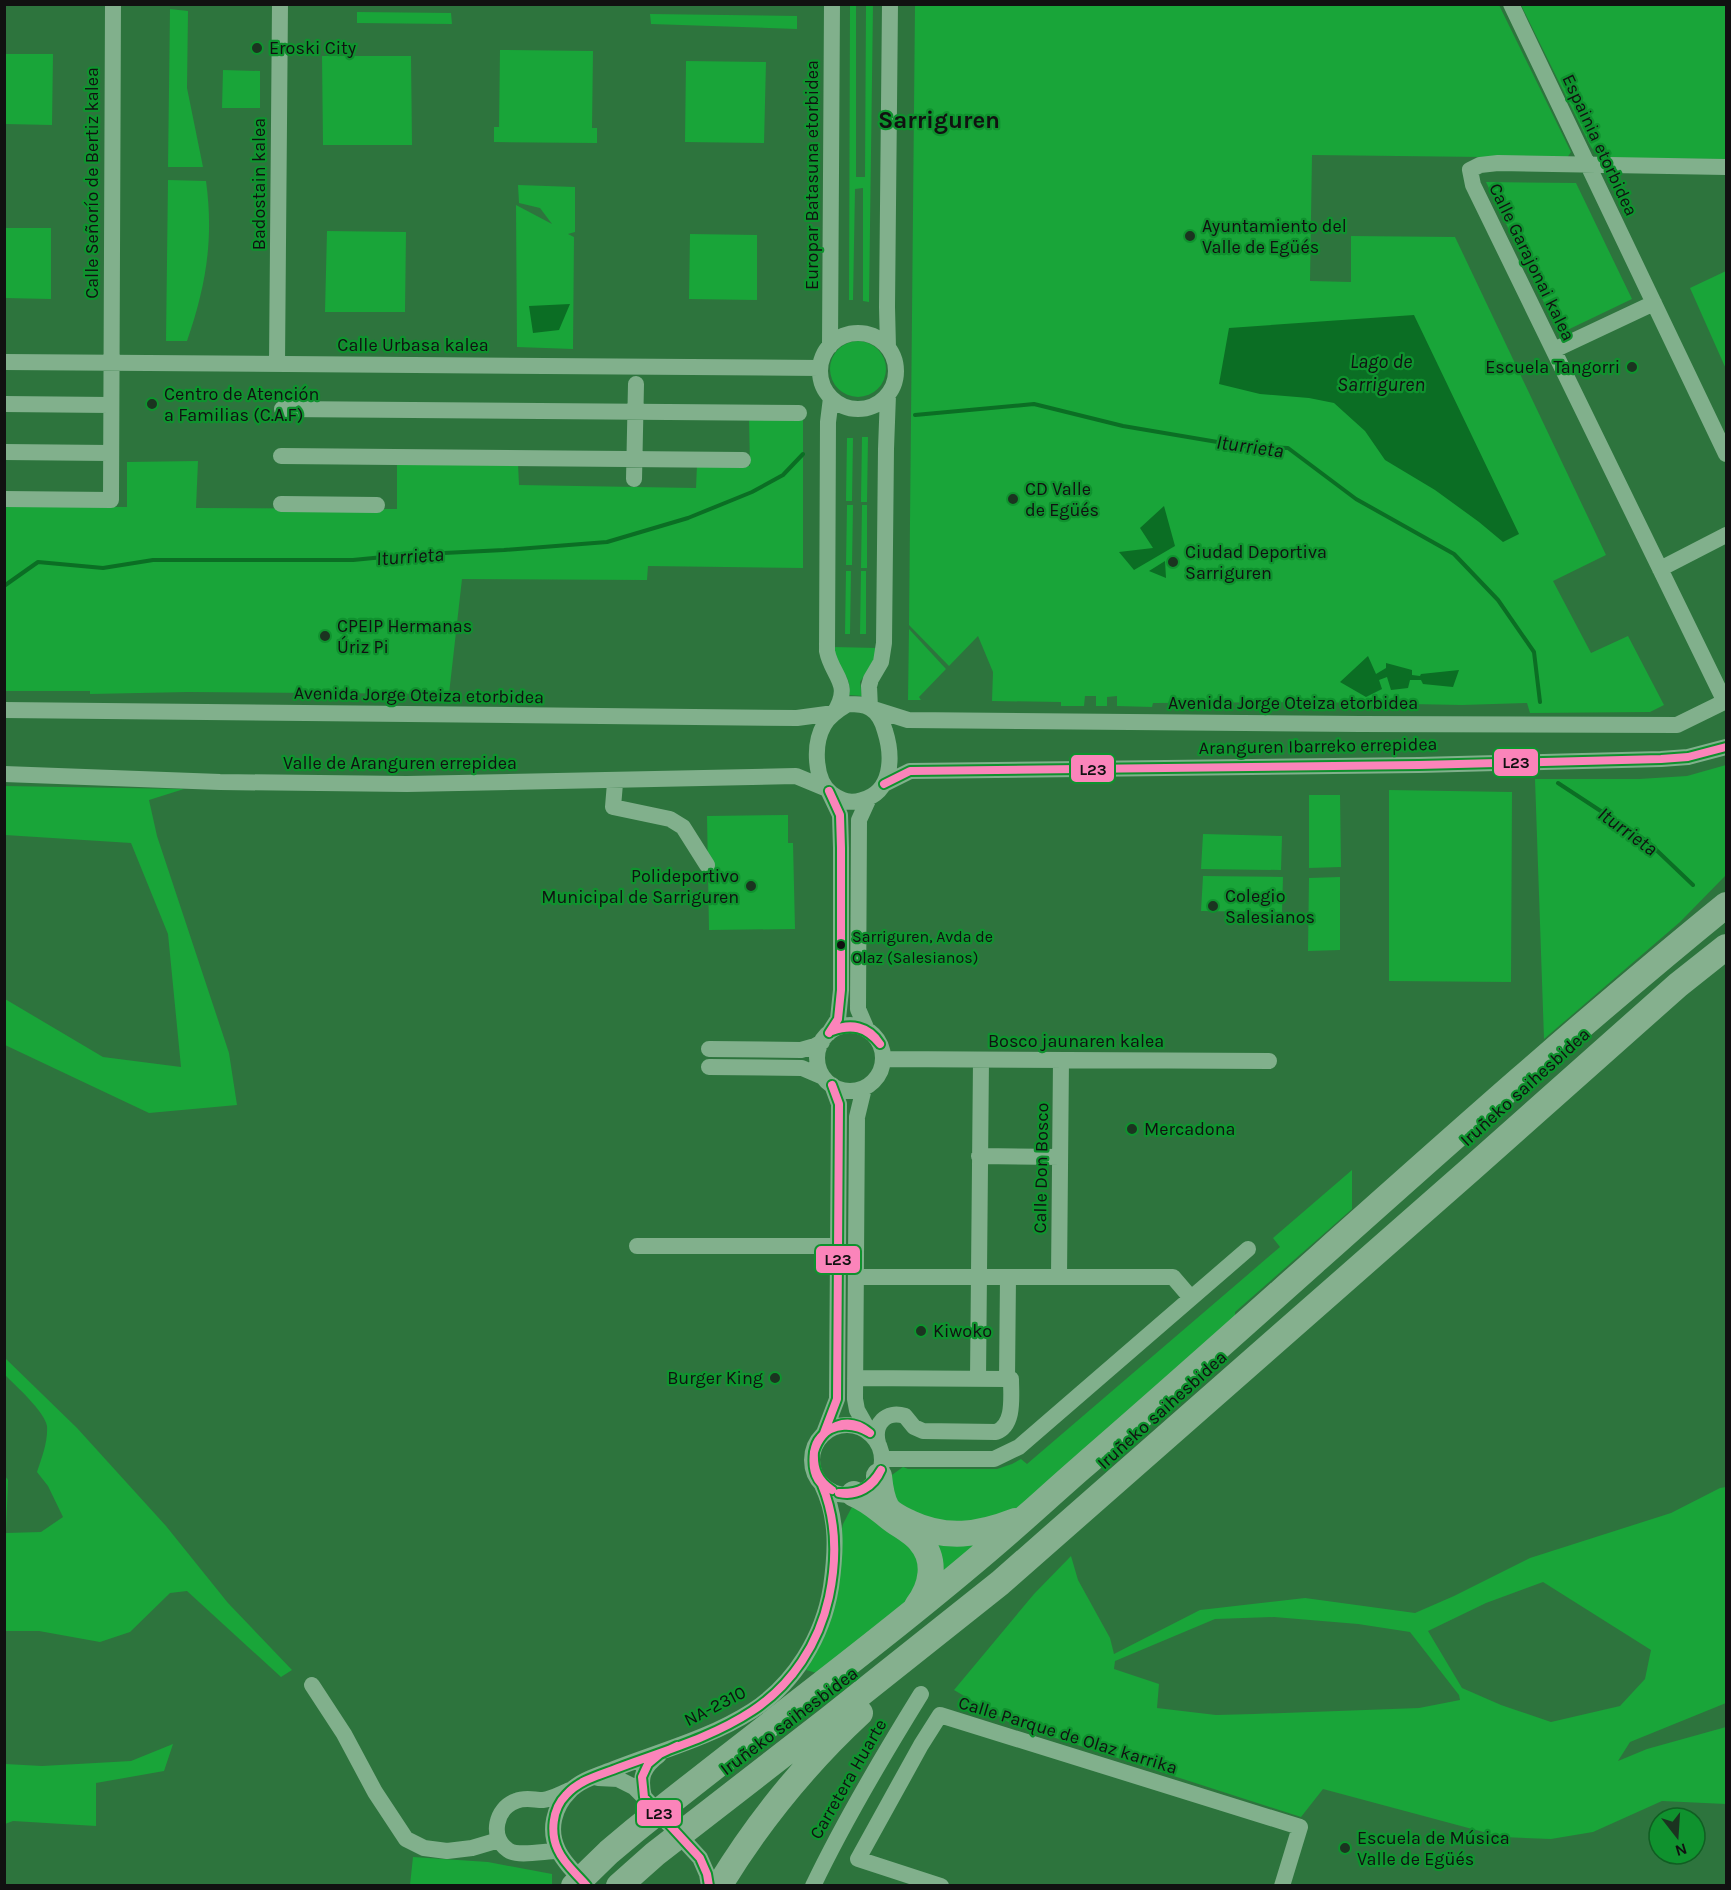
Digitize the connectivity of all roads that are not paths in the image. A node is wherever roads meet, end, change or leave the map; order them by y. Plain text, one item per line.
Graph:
1 (113, 4) edge
2 (280, 4) edge
3 (832, 4) edge
4 (890, 4) edge
5 (1511, 4) edge
6 (1587, 165) junction
7 (1726, 167) edge
8 (1654, 303) junction
9 (830, 346) junction
10 (888, 348) junction
11 (1554, 350) junction
12 (4, 362) edge
13 (110, 363) junction
14 (277, 364) junction
15 (820, 368) junction
16 (636, 384) dead end
17 (888, 394) junction
18 (831, 398) junction
19 (4, 404) edge
20 (110, 405) junction
21 (282, 409) dead end
22 (635, 412) junction
23 (799, 413) dead end
24 (4, 452) edge
25 (110, 453) junction
26 (1726, 454) edge
27 (281, 456) dead end
28 (634, 459) junction
29 (743, 460) dead end
30 (634, 479) dead end
31 (4, 499) edge
32 (281, 504) dead end
33 (377, 505) dead end
34 (1726, 535) edge
35 (1660, 569) junction
36 (1726, 701) edge
37 (870, 708) junction
38 (4, 710) edge
39 (834, 713) junction
40 (797, 718) junction
41 (908, 720) junction
42 (1726, 747) edge
43 (890, 748) junction
44 (817, 753) junction
45 (910, 771) junction
46 (4, 774) edge
47 (796, 776) junction
48 (613, 780) junction
49 (884, 784) junction
50 (827, 789) junction
51 (870, 798) junction
52 (707, 865) dead end
53 (1726, 892) edge
54 (1726, 905) edge
55 (1726, 916) edge
56 (1726, 947) edge
57 (1666, 953) junction
58 (1726, 967) edge
59 (867, 1030) junction
60 (825, 1038) junction
61 (709, 1049) dead end
62 (883, 1059) junction
63 (981, 1060) junction
64 (1061, 1060) junction
65 (1269, 1061) dead end
66 (709, 1067) dead end
67 (827, 1081) junction
68 (864, 1088) junction
69 (979, 1156) junction
70 (1060, 1157) junction
71 (1471, 1169) junction
72 (637, 1246) dead end
73 (838, 1246) junction
74 (1248, 1249) dead end
75 (856, 1277) junction
76 (980, 1277) junction
77 (1008, 1277) junction
78 (1059, 1277) junction
79 (1191, 1298) junction
80 (855, 1378) junction
81 (978, 1379) junction
82 (1007, 1379) junction
83 (1003, 1428) junction
84 (824, 1432) junction
85 (1018, 1446) junction
86 (878, 1453) junction
87 (822, 1485) junction
88 (853, 1494) junction
89 (1027, 1516) junction
90 (835, 1524) junction
91 (1000, 1583) junction
92 (906, 1617) junction
93 (312, 1684) dead end
94 (921, 1694) dead end
95 (665, 1751) junction
96 (578, 1786) junction
97 (644, 1797) junction
98 (499, 1840) junction
99 (558, 1851) junction
100 (574, 1886) edge
101 (582, 1886) edge
102 (587, 1886) edge
103 (619, 1886) edge
104 (709, 1886) edge
105 (719, 1886) edge
106 (813, 1886) edge
107 (941, 1886) edge
108 (1282, 1886) edge

1 - 13 street, Calle Señorío de Bertiz kalea
2 - 14 street, Badostain kalea
3 - 9 street, Europar Batasuna etorbidea
4 - 10 street
5 - 6 street, Espainia etorbidea
6 - 7 street, Calle Garajonai kalea
6 - 8 street, Espainia etorbidea
6 - 11 street, Calle Garajonai kalea
8 - 11 street
8 - 26 street, Espainia etorbidea
9 - 10 street
9 - 15 street
10 - 17 street
11 - 35 street, Calle Garajonai kalea
12 - 13 street, Calle Urbasa kalea
13 - 14 street, Calle Urbasa kalea
13 - 20 street, Calle Señorío de Bertiz kalea
14 - 15 street, Calle Urbasa kalea
15 - 18 street
16 - 22 street
17 - 18 street
17 - 37 street
18 - 39 street
19 - 20 street
20 - 25 street, Calle Señorío de Bertiz kalea
21 - 22 street
22 - 23 street
22 - 28 street
24 - 25 street
25 - 31 street, Calle Señorío de Bertiz kalea
27 - 28 street
28 - 29 street
28 - 30 street
32 - 33 street
34 - 35 street
35 - 36 street, Calle Garajonai kalea
36 - 41 street, Avenida Jorge Oteiza etorbidea
37 - 39 street
37 - 41 street, Avenida Jorge Oteiza etorbidea
37 - 43 street
38 - 40 street, Avenida Jorge Oteiza etorbidea
39 - 40 street, Avenida Jorge Oteiza etorbidea
39 - 44 street
40 - 44 street
41 - 43 street
42 - 45 street, Aranguren Ibarreko errepidea
43 - 45 street
43 - 49 street
44 - 47 street
44 - 50 street
45 - 49 street
46 - 48 street, Valle de Aranguren errepidea
47 - 48 street, Valle de Aranguren errepidea
47 - 50 street
48 - 52 street
49 - 51 street
50 - 51 street
50 - 60 street
51 - 59 street
53 - 57 highway
54 - 57 highway
55 - 101 highway, Iruñeko saihesbidea
56 - 71 highway, Iruñeko saihesbidea
57 - 89 highway
58 - 71 highway
59 - 60 street
59 - 62 street
60 - 61 street
60 - 67 street
62 - 63 street, Bosco jaunaren kalea
62 - 68 street
63 - 64 street, Bosco jaunaren kalea
63 - 69 street
64 - 65 street, Bosco jaunaren kalea
64 - 70 street, Calle Don Bosco
66 - 67 street
67 - 68 street
67 - 73 street
68 - 75 street
69 - 70 street
69 - 76 street
70 - 78 street, Calle Don Bosco
71 - 91 highway, Iruñeko saihesbidea
72 - 73 street
73 - 84 street
74 - 79 street
75 - 76 street
75 - 80 street
76 - 77 street
76 - 81 street
77 - 78 street
77 - 82 street
78 - 79 street
79 - 85 street
80 - 81 street
80 - 86 street
81 - 82 street
82 - 83 street
83 - 85 street
83 - 86 street
84 - 86 street
84 - 87 street
85 - 86 street
86 - 88 street
86 - 89 highway
87 - 88 street
87 - 90 street
88 - 90 street
88 - 92 highway
89 - 92 highway
90 - 95 street, NA-2310
91 - 103 highway, Iruñeko saihesbidea
91 - 105 highway
92 - 100 highway
93 - 98 street
94 - 106 street, Carretera Huarte
95 - 96 street
95 - 97 street
96 - 97 street
96 - 98 street
96 - 99 street
97 - 104 street
98 - 99 street
99 - 102 street
107 - 108 street, Calle Parque de Olaz karrika

